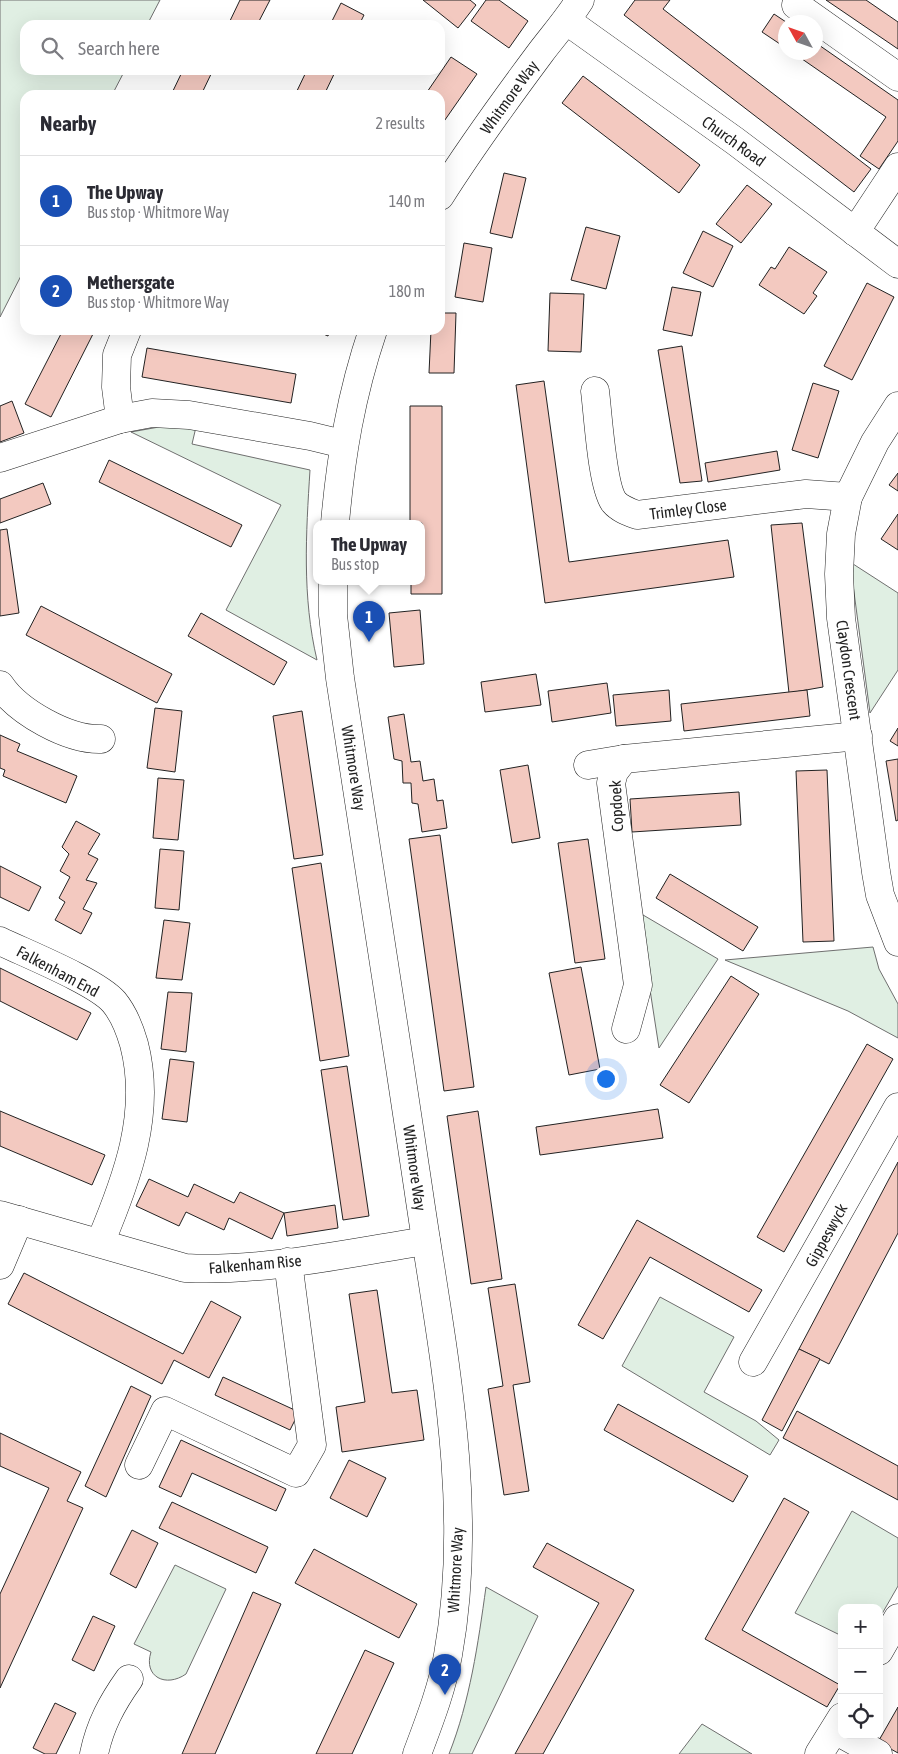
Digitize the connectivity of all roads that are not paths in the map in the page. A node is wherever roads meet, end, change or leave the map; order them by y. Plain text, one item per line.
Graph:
1 (796, 5) dead end
2 (574, 10) edge
3 (898, 77) edge
4 (898, 167) edge
5 (445, 188) edge
6 (855, 232) junction
7 (898, 264) edge
8 (125, 335) edge
9 (371, 335) edge
10 (595, 391) dead end
11 (898, 406) edge
12 (120, 419) junction
13 (343, 444) junction
14 (0, 458) edge
15 (848, 497) junction
16 (335, 520) edge
17 (333, 585) edge
18 (0, 685) edge
19 (858, 736) junction
20 (101, 739) dead end
21 (624, 759) junction
22 (588, 765) dead end
23 (0, 941) edge
24 (898, 942) edge
25 (626, 1029) dead end
26 (898, 1107) edge
27 (10, 1218) edge
28 (426, 1240) junction
29 (100, 1243) junction
30 (288, 1262) junction
31 (0, 1265) edge
32 (753, 1362) dead end
33 (139, 1465) dead end
34 (898, 1618) edge
35 (880, 1649) edge
36 (129, 1679) dead end
37 (838, 1731) edge
38 (855, 1739) edge
39 (94, 1754) edge
40 (417, 1754) edge
41 (819, 1754) edge
42 (878, 1754) edge

1 - 3 street
2 - 5 street, Whitmore Way
2 - 6 street, Church Road
4 - 6 street
6 - 7 street, Church Road
8 - 12 street
9 - 13 street
10 - 15 street, Trimley Close
11 - 15 street, Claydon Crescent
12 - 13 street
12 - 14 street
13 - 16 street
15 - 19 street, Claydon Crescent
17 - 28 street, Whitmore Way
18 - 20 street
19 - 21 street, Copdoek
19 - 24 street, Claydon Crescent
21 - 22 street
21 - 25 street, Copdoek
23 - 29 street, Falkenham End
26 - 32 street, Gippeswyck
27 - 29 street, Falkenham Rise
27 - 31 street
28 - 30 street, Falkenham Rise
28 - 40 street, Whitmore Way
29 - 30 street, Falkenham Rise
30 - 33 street
34 - 35 street
36 - 39 street
37 - 41 street
38 - 42 street

